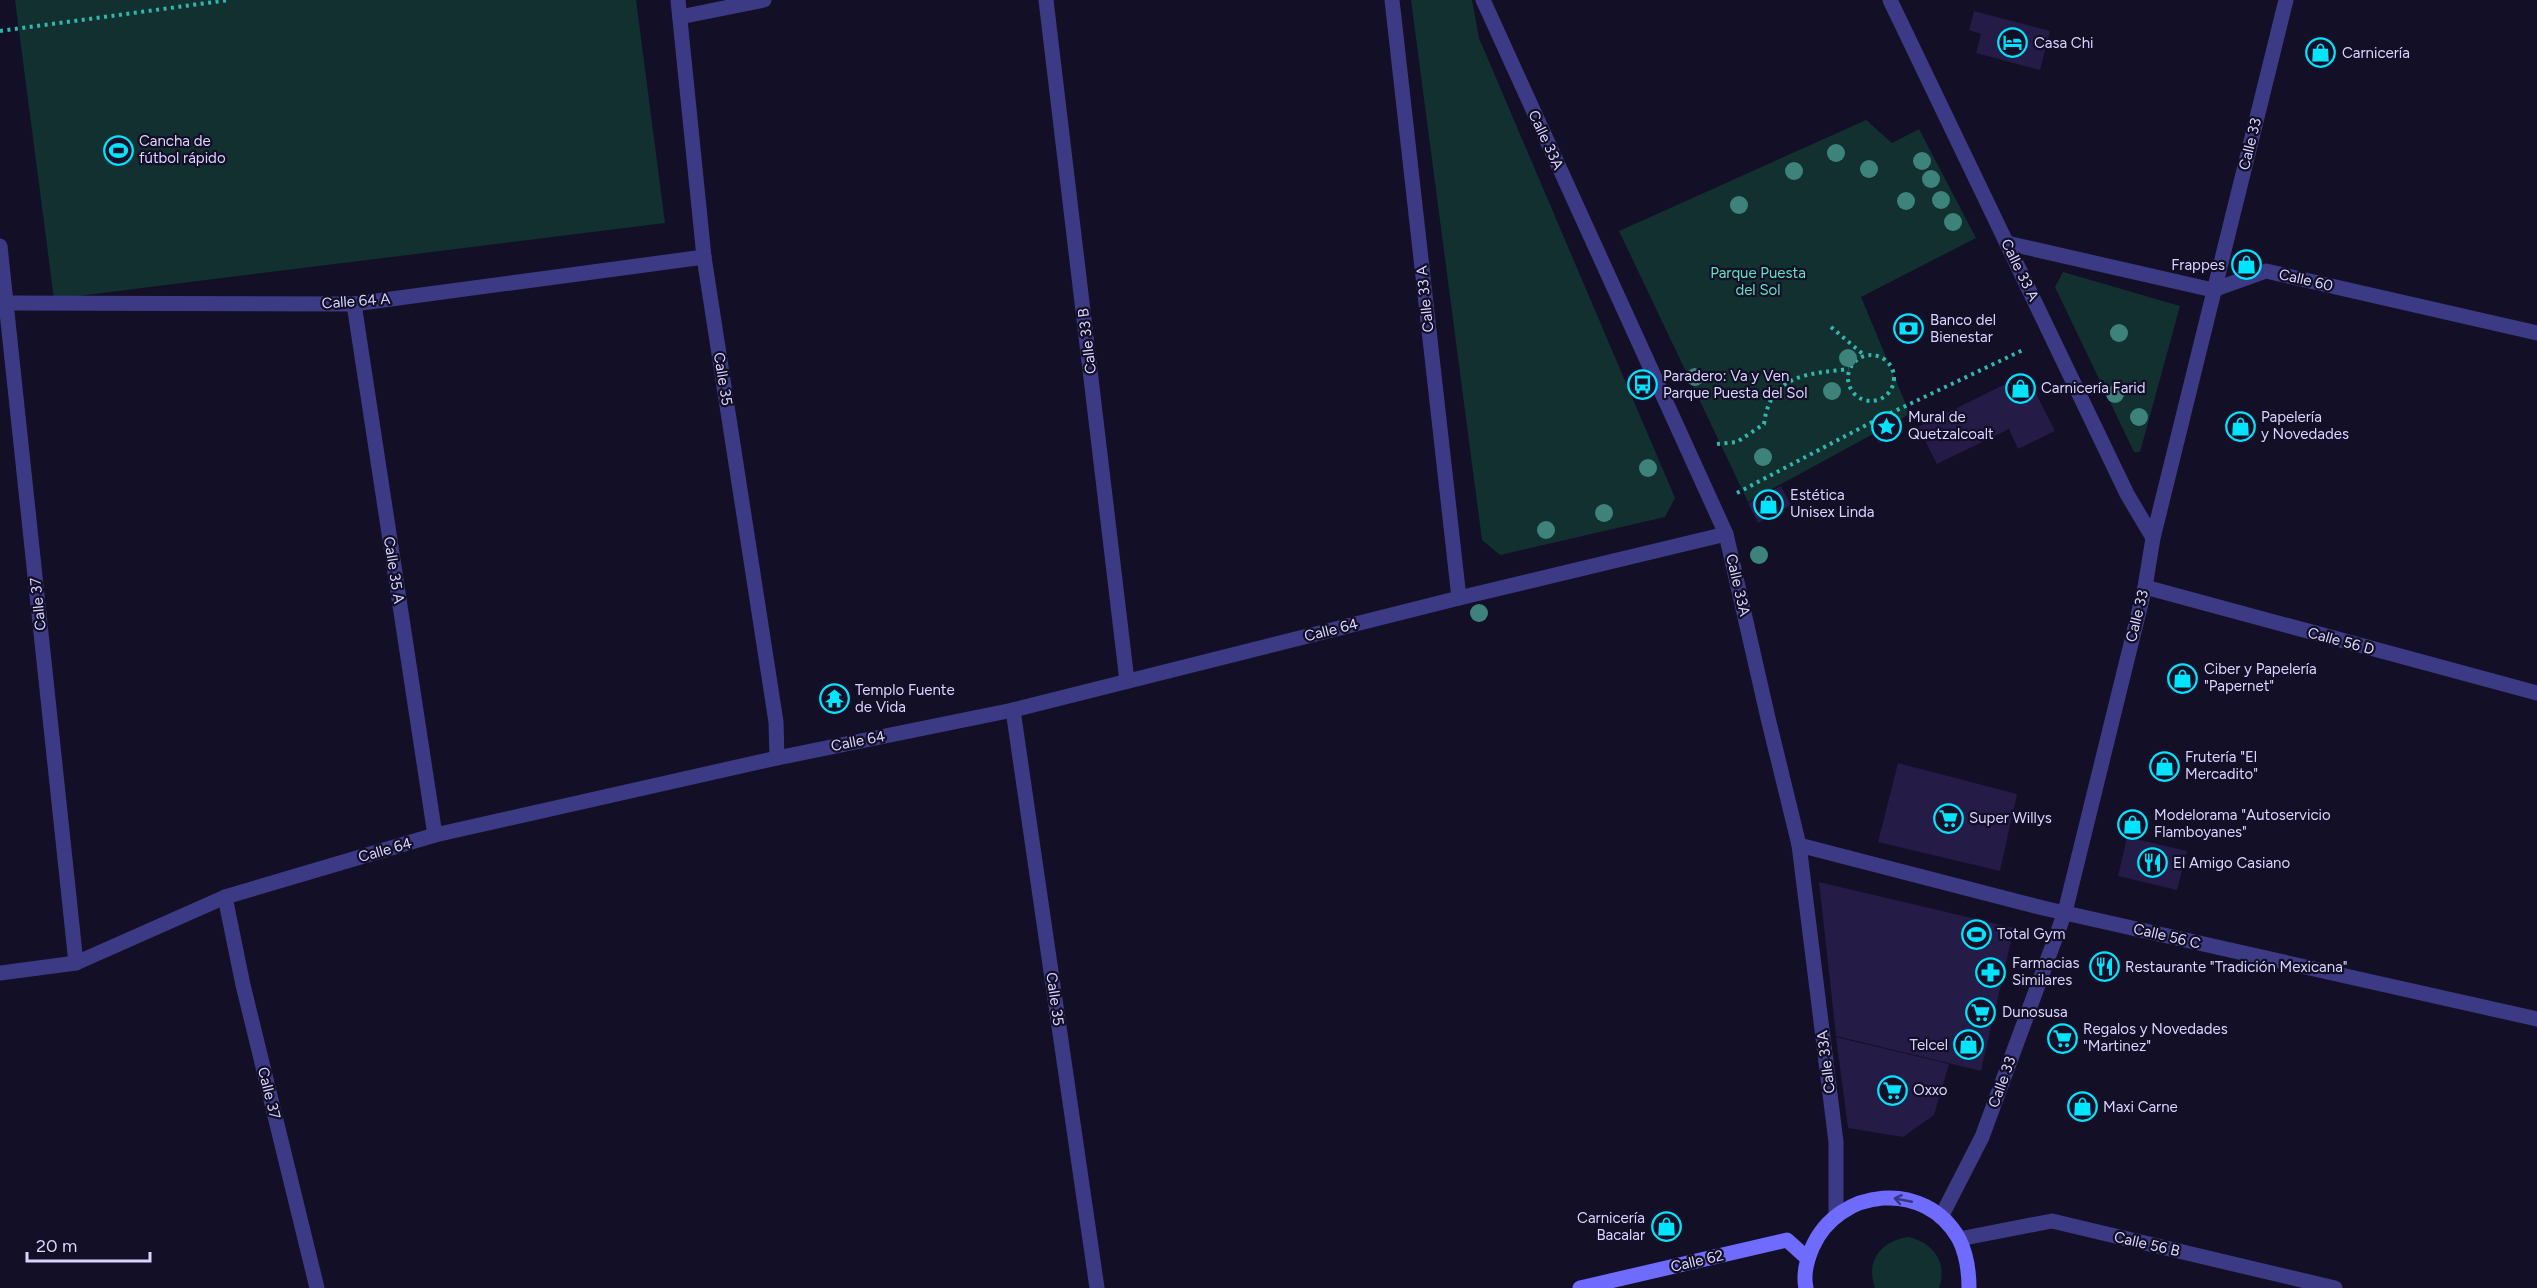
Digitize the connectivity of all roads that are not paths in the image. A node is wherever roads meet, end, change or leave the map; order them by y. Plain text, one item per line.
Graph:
1 (678, 0) edge
2 (764, 0) edge
3 (1047, 0) edge
4 (1392, 0) edge
5 (1483, 0) edge
6 (1890, 0) edge
7 (2286, 0) edge
8 (680, 17) junction
9 (2007, 243) junction
10 (0, 246) edge
11 (704, 257) junction
12 (2213, 290) junction
13 (6, 303) junction
14 (354, 304) junction
15 (2537, 333) edge
16 (1726, 534) junction
17 (2152, 538) junction
18 (2145, 587) junction
19 (1459, 598) junction
20 (1127, 681) junction
21 (2537, 693) edge
22 (1013, 710) junction
23 (777, 758) junction
24 (435, 836) junction
25 (1799, 844) junction
26 (225, 897) junction
27 (2065, 912) junction
28 (76, 963) junction
29 (0, 973) edge
30 (2537, 1019) edge
31 (1836, 1215) junction
32 (1941, 1217) junction
33 (1959, 1239) junction
34 (1807, 1258) junction
35 (317, 1288) edge
36 (1097, 1288) edge
37 (1580, 1288) edge
38 (1806, 1288) edge
39 (1969, 1288) edge
40 (2335, 1288) edge

1 - 8 street, Calle 35
2 - 8 street
3 - 20 street, Calle 33 B
4 - 19 street, Calle 33 A
5 - 16 street, Calle 33A
6 - 9 street, Calle 33 A
7 - 12 street, Calle 33
8 - 11 street, Calle 35
9 - 12 street
9 - 17 street, Calle 33 A
10 - 13 street, Calle 37
11 - 14 street, Calle 64 A
11 - 23 street, Calle 35
12 - 15 street, Calle 60
12 - 17 street, Calle 33
13 - 14 street, Calle 64 A
13 - 28 street, Calle 37
14 - 24 street, Calle 35 A
16 - 19 street, Calle 64
16 - 25 street, Calle 33A
17 - 18 street, Calle 33
18 - 21 street, Calle 56 D
18 - 27 street, Calle 33
19 - 20 street, Calle 64
20 - 22 street, Calle 64
22 - 23 street, Calle 64
22 - 36 street, Calle 35
23 - 24 street, Calle 64
24 - 26 street, Calle 64
25 - 27 street, Calle 56 C
25 - 31 street, Calle 33A
26 - 28 street, Calle 64
26 - 35 street, Calle 37
27 - 30 street, Calle 56 C
27 - 32 street, Calle 33
28 - 29 street, Calle 64
32 -> 31 street
31 - 34 street
32 - 33 street
33 - 39 street
33 - 40 street, Calle 56 B
34 - 37 street, Calle 62
34 - 38 street

